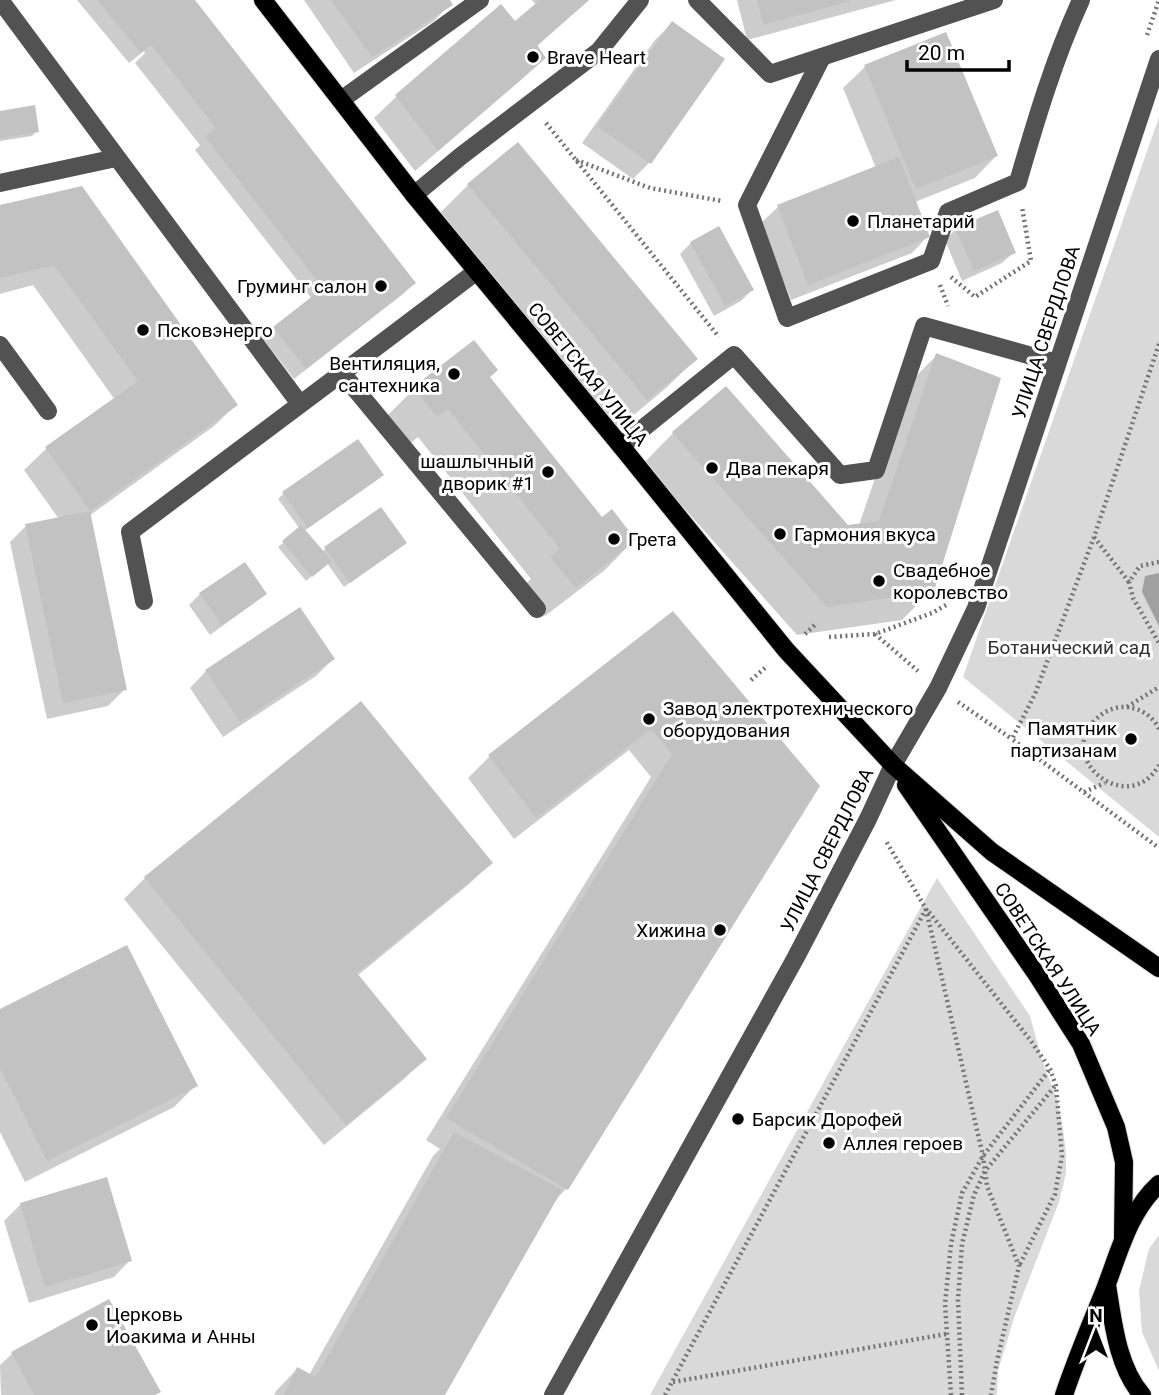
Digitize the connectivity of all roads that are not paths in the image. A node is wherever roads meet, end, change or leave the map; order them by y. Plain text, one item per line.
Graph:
1 (0, 0) edge
2 (263, 0) edge
3 (480, 0) edge
4 (640, 0) edge
5 (697, 0) edge
6 (994, 0) edge
7 (1081, 0) edge
8 (822, 57) junction
9 (1159, 59) edge
10 (341, 100) junction
11 (116, 158) junction
12 (0, 183) edge
13 (414, 195) junction
14 (477, 271) junction
15 (0, 345) edge
16 (1057, 363) junction
17 (342, 373) junction
18 (300, 404) junction
19 (48, 411) dead end
20 (621, 446) junction
21 (144, 601) dead end
22 (537, 609) dead end
23 (892, 765) junction
24 (1159, 968) edge
25 (1159, 1184) edge
26 (1124, 1237) junction
27 (1107, 1285) junction
28 (553, 1395) edge
29 (1064, 1395) edge
30 (1142, 1395) edge

1 - 11 street
2 - 10 main road, СОВЕТСКАЯ УЛИЦА
3 - 10 street
4 - 13 street
5 - 8 street
6 - 8 street
7 - 8 street
9 - 16 street, УЛИЦА СВЕРДЛОВА
10 - 13 main road, СОВЕТСКАЯ УЛИЦА
11 - 12 street
11 - 18 street
13 - 14 main road, СОВЕТСКАЯ УЛИЦА
14 - 17 street
14 - 20 main road, СОВЕТСКАЯ УЛИЦА
15 - 19 street
16 - 20 street
16 - 23 street, УЛИЦА СВЕРДЛОВА
17 - 18 street
17 - 22 street
18 - 21 street
20 - 23 main road, СОВЕТСКАЯ УЛИЦА
23 - 24 main road, СОВЕТСКАЯ УЛИЦА
23 - 26 main road, СОВЕТСКАЯ УЛИЦА
23 - 28 street, УЛИЦА СВЕРДЛОВА
25 - 26 main road
26 - 27 main road
27 - 29 main road
27 - 30 main road

